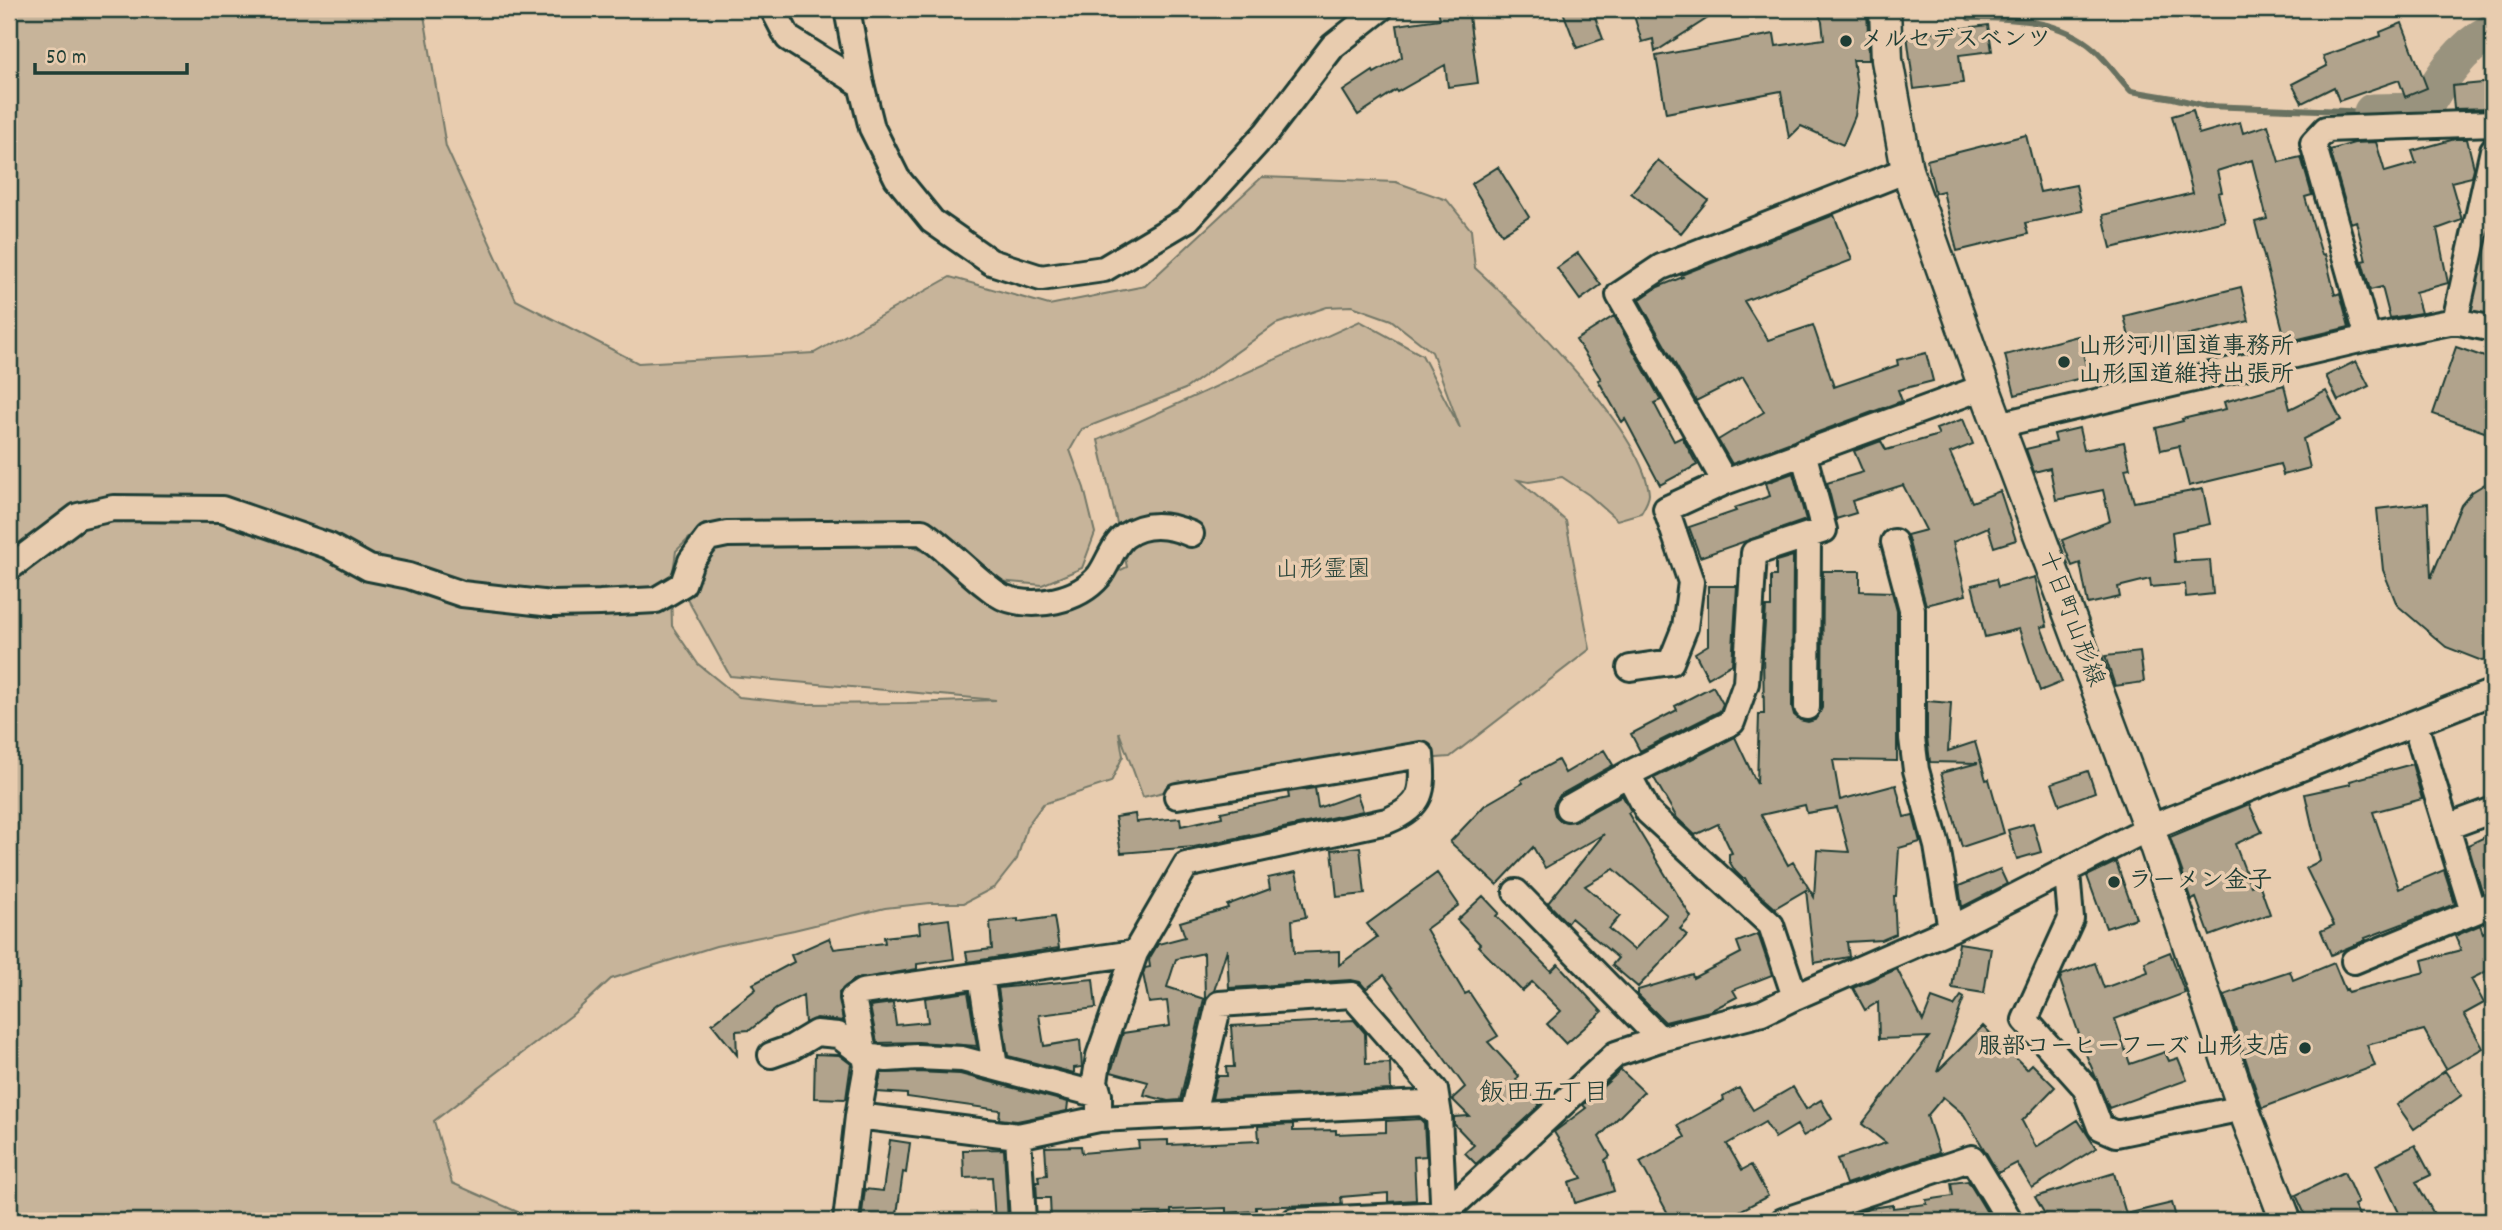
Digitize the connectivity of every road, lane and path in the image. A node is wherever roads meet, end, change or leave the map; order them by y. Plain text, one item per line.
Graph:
1 (773, 9) edge
2 (1380, 9) edge
3 (1885, 9) edge
4 (853, 13) edge
5 (861, 84) junction
6 (2493, 123) edge
7 (2493, 150) edge
8 (1907, 170) junction
9 (2486, 212) edge
10 (2455, 321) junction
11 (2493, 328) edge
12 (2368, 338) junction
13 (1984, 387) junction
14 (1998, 425) junction
15 (1803, 452) junction
16 (1725, 482) junction
17 (1191, 534) dead end
18 (1808, 537) junction
19 (1894, 542) dead end
20 (9, 568) edge
21 (1630, 668) dead end
22 (2493, 692) edge
23 (1807, 707) dead end
24 (2415, 724) junction
25 (1628, 774) junction
26 (1177, 796) dead end
27 (1568, 808) dead end
28 (2493, 810) edge
29 (2447, 827) junction
30 (2149, 828) junction
31 (2067, 872) junction
32 (1517, 892) dead end
33 (2483, 908) edge
34 (1951, 929) junction
35 (1135, 953) junction
36 (2354, 961) dead end
37 (981, 976) junction
38 (1795, 997) junction
39 (1660, 1039) junction
40 (771, 1055) dead end
41 (865, 1056) junction
42 (995, 1068) junction
43 (1099, 1107) junction
44 (2244, 1108) junction
45 (1193, 1113) junction
46 (1439, 1115) junction
47 (858, 1116) junction
48 (1017, 1136) junction
49 (1444, 1218) edge
50 (846, 1221) edge
51 (1023, 1221) edge
52 (1294, 1221) edge
53 (1783, 1221) edge
54 (2010, 1221) edge
55 (2287, 1221) edge

1 - 5 street
2 - 5 street
3 - 8 main road, 十日町山形線
4 - 5 street
6 - 12 street
7 - 9 street
8 - 13 main road, 十日町山形線
8 - 16 street
9 - 10 street
10 - 11 street
10 - 12 street
12 - 14 street
13 - 14 main road, 十日町山形線
13 - 15 street
14 - 30 main road, 十日町山形線
15 - 16 street
15 - 18 street
16 - 21 street
17 - 20 street
18 - 23 street
18 - 25 street
19 - 34 street
22 - 24 street
24 - 29 street
24 - 30 street
25 - 27 street
25 - 38 street
26 - 35 street
28 - 29 street
29 - 33 street
30 - 31 street
30 - 44 main road, 十日町山形線
31 - 34 street
31 - 44 street
32 - 39 street
33 - 36 street
34 - 38 street
35 - 37 street
35 - 43 street
37 - 41 street
37 - 42 street
38 - 39 street
39 - 49 street
40 - 41 street
41 - 42 street
41 - 47 street
42 - 43 street
43 - 45 street
43 - 48 street
44 - 55 main road, 十日町山形線
45 - 46 street
45 - 46 street
46 - 49 street
47 - 48 street
47 - 50 street
48 - 51 street
49 - 52 street
53 - 54 street

